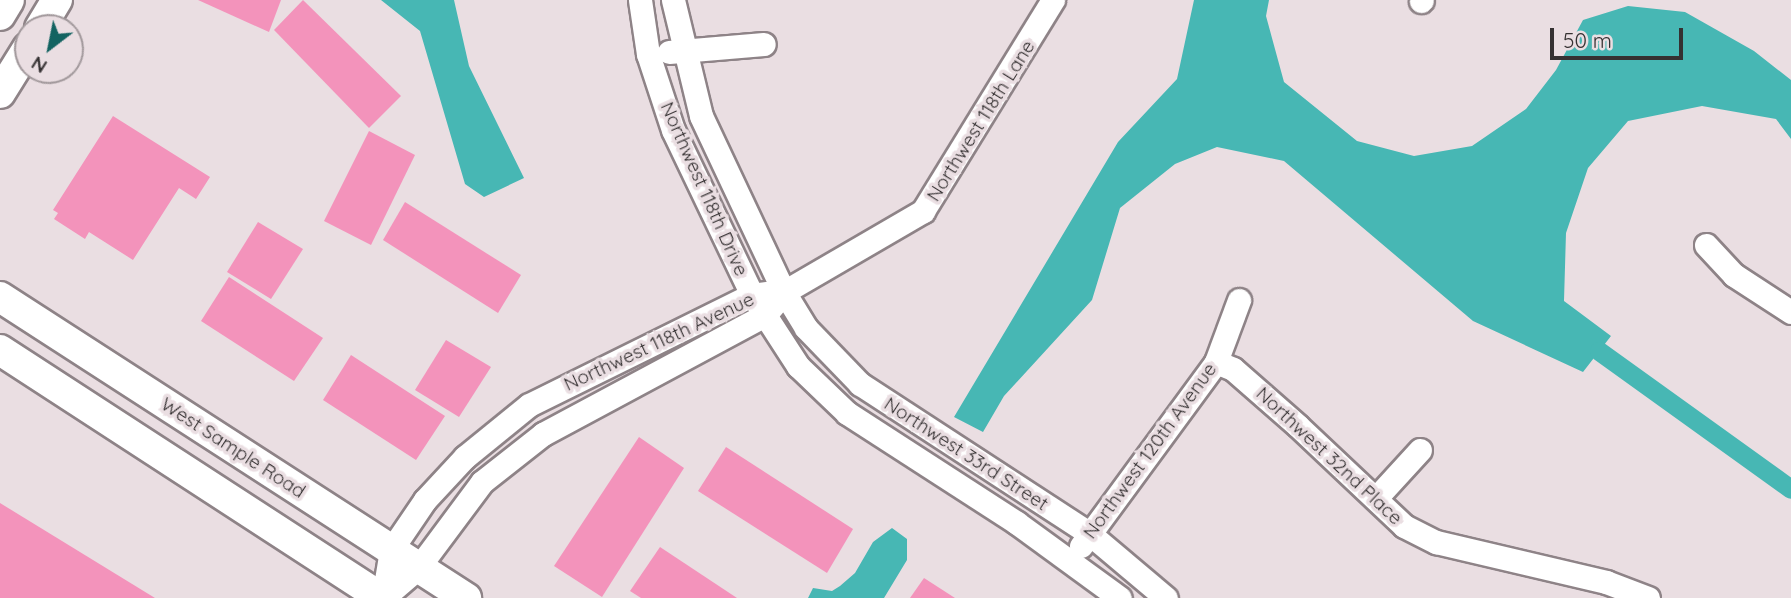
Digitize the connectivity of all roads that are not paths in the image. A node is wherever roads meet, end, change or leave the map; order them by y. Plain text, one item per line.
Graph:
1 (9, 0) edge
2 (640, 0) edge
3 (673, 0) edge
4 (1053, 0) edge
5 (0, 15) edge
6 (764, 44) dead end
7 (682, 51) junction
8 (648, 54) junction
9 (14, 70) edge
10 (0, 93) edge
11 (1706, 245) dead end
12 (784, 292) junction
13 (752, 295) junction
14 (0, 298) edge
15 (1239, 300) dead end
16 (1791, 312) edge
17 (765, 315) junction
18 (0, 350) edge
19 (1216, 362) junction
20 (1420, 450) dead end
21 (1376, 498) junction
22 (1090, 534) junction
23 (391, 550) junction
24 (1071, 560) junction
25 (418, 568) junction
26 (383, 598) edge
27 (466, 598) edge
28 (1120, 598) edge
29 (1166, 598) edge
30 (1648, 598) edge

1 - 5 main road
2 - 8 street, Northwest 118th Drive
3 - 7 street, Northwest 118th Drive
4 - 12 street, Northwest 118th Lane
6 - 7 street
7 - 8 street
7 - 12 street, Northwest 118th Drive
8 - 13 street, Northwest 118th Drive
9 - 10 main road
11 - 16 street
12 - 13 street, Northwest 118th Avenue
12 - 17 street, Northwest 118th Avenue
12 - 22 street, Northwest 33rd Street
13 - 17 street, Northwest 33rd Street
13 - 23 street, Northwest 118th Avenue
14 - 23 main road, West Sample Road
15 - 19 street, Northwest 120th Avenue
17 - 24 street, Northwest 33rd Street
17 - 25 street, Northwest 118th Avenue
18 - 26 main road
19 - 21 street, Northwest 32nd Place
19 - 22 street, Northwest 120th Avenue
20 - 21 street
21 - 30 street, Northwest 32nd Place
22 - 24 street, Northwest 120th Avenue
22 - 29 street, Northwest 33rd Street
23 - 25 main road, West Sample Road
23 - 26 street, Northwest 118th Avenue
24 - 28 street, Northwest 33rd Street
25 - 26 street, Northwest 118th Avenue
25 - 27 main road, West Sample Road

